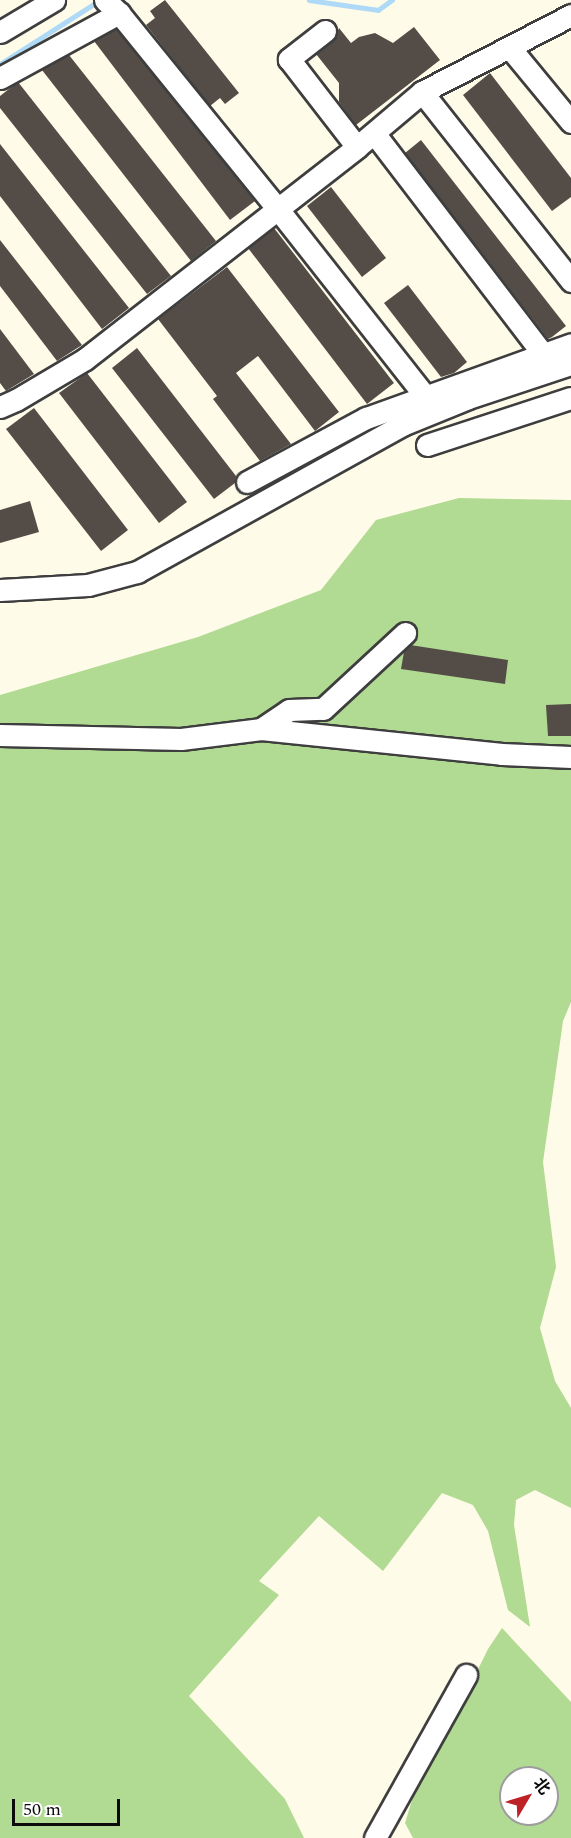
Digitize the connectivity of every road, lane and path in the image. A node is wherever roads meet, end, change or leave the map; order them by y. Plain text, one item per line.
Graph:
1 (54, 0) edge
2 (112, 7) edge
3 (571, 15) edge
4 (325, 31) dead end
5 (0, 32) edge
6 (510, 48) junction
7 (0, 78) edge
8 (422, 92) junction
9 (571, 122) edge
10 (374, 133) junction
11 (357, 147) junction
12 (277, 208) junction
13 (571, 281) edge
14 (571, 344) edge
15 (543, 354) junction
16 (571, 364) edge
17 (424, 395) junction
18 (571, 398) edge
19 (0, 407) edge
20 (427, 445) dead end
21 (247, 482) dead end
22 (0, 590) edge
23 (405, 633) dead end
24 (261, 729) junction
25 (0, 735) edge
26 (571, 757) edge
27 (466, 1675) dead end
28 (375, 1838) edge

1 - 5 street
2 - 7 street
2 - 12 street
3 - 6 street
4 - 11 street
6 - 8 street
6 - 9 street
8 - 10 street
8 - 13 street
10 - 11 street
10 - 15 street
11 - 12 street
12 - 17 street
12 - 19 street
14 - 15 street
15 - 17 street
16 - 22 street
17 - 21 street
18 - 20 street
23 - 24 street
24 - 25 street
24 - 26 street
27 - 28 street

